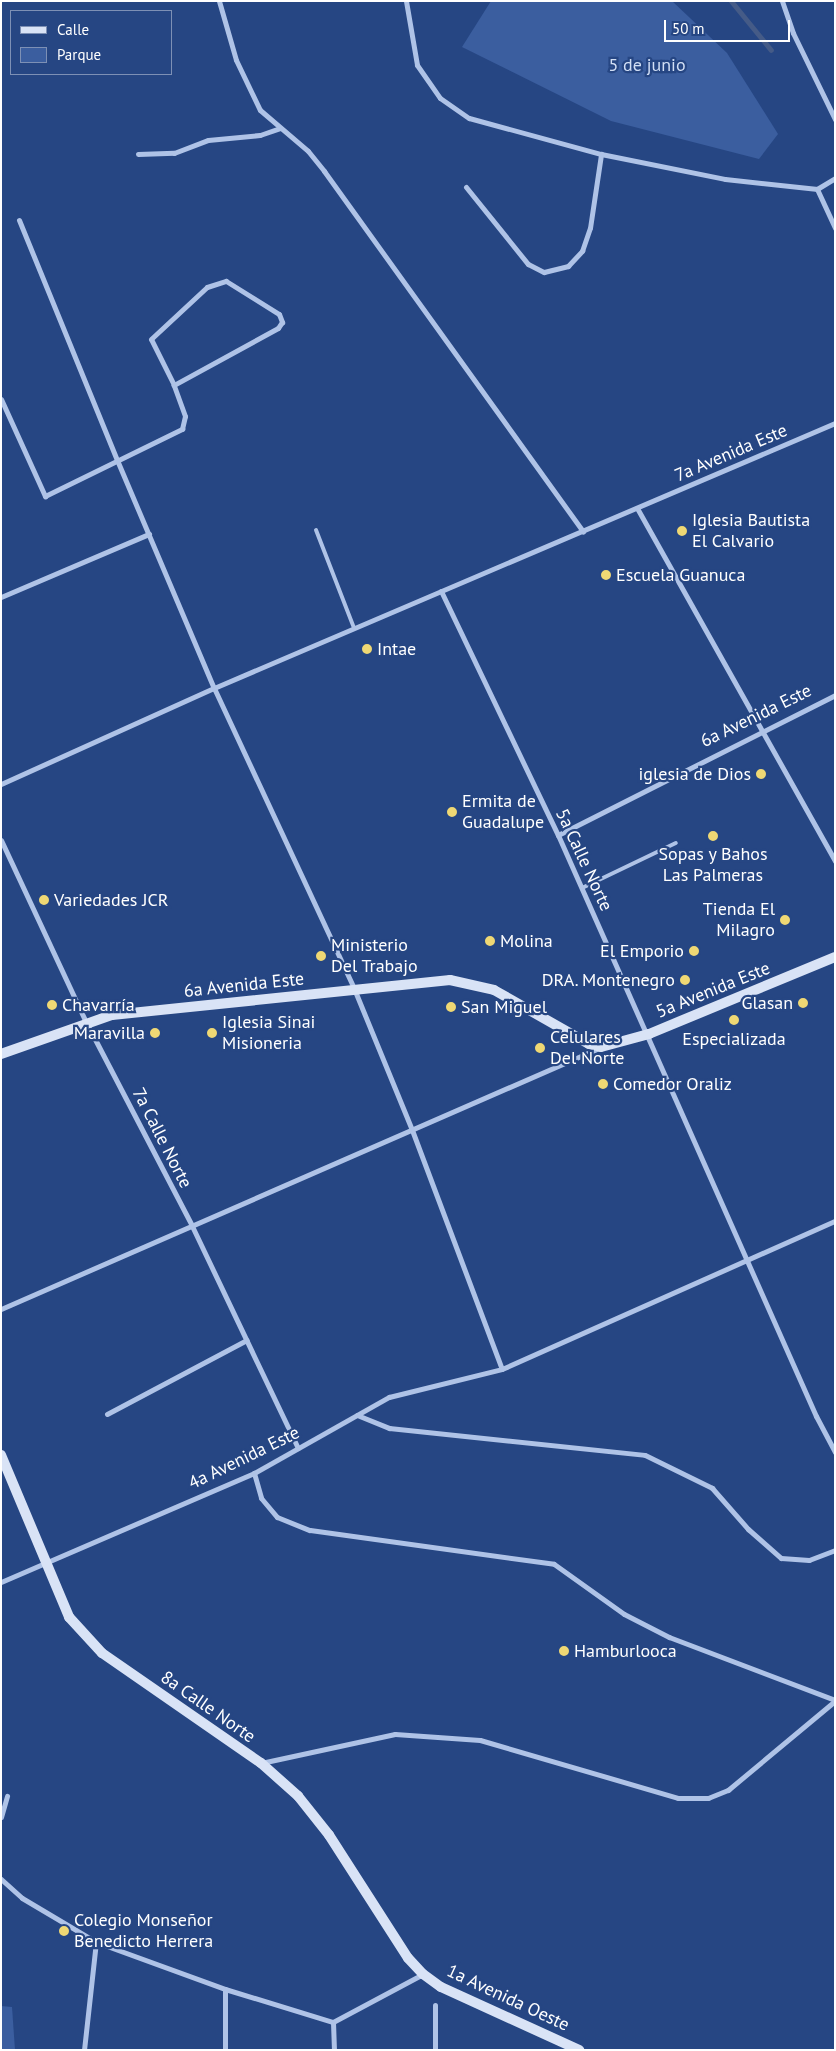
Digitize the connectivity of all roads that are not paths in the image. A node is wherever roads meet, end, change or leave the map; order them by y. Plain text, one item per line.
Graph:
1 (219, 1) edge
2 (406, 1) edge
3 (782, 1) edge
4 (835, 119) edge
5 (280, 128) junction
6 (138, 154) dead end
7 (601, 154) junction
8 (835, 178) edge
9 (466, 187) dead end
10 (816, 189) junction
11 (19, 220) dead end
12 (835, 228) edge
13 (174, 385) junction
14 (1, 399) edge
15 (835, 423) edge
16 (116, 460) junction
17 (637, 508) junction
18 (316, 530) dead end
19 (583, 532) junction
20 (150, 534) junction
21 (440, 591) junction
22 (1, 597) edge
23 (354, 628) junction
24 (214, 688) junction
25 (835, 695) edge
26 (760, 730) junction
27 (1, 784) edge
28 (558, 835) junction
29 (1, 840) edge
30 (676, 844) dead end
31 (835, 861) edge
32 (582, 888) junction
33 (835, 957) edge
34 (355, 991) junction
35 (86, 1022) junction
36 (648, 1034) junction
37 (601, 1047) junction
38 (1, 1054) edge
39 (412, 1130) junction
40 (835, 1221) edge
41 (192, 1226) junction
42 (746, 1261) junction
43 (1, 1309) edge
44 (247, 1340) junction
45 (502, 1369) junction
46 (107, 1414) dead end
47 (356, 1415) junction
48 (298, 1448) junction
49 (835, 1452) edge
50 (1, 1455) edge
51 (254, 1473) junction
52 (835, 1550) edge
53 (45, 1564) junction
54 (1, 1582) edge
55 (835, 1700) edge
56 (261, 1763) junction
57 (7, 1796) dead end
58 (1, 1817) edge
59 (1, 1879) edge
60 (96, 1942) junction
61 (423, 1974) junction
62 (225, 1989) junction
63 (435, 2005) dead end
64 (333, 2022) junction
65 (84, 2050) edge
66 (225, 2050) edge
67 (334, 2050) edge
68 (436, 2050) edge
69 (580, 2050) edge

1 - 5 street
2 - 7 street
3 - 4 street
5 - 6 street
5 - 19 street
7 - 9 street
7 - 10 street
8 - 10 street
10 - 12 street
11 - 16 street
13 - 13 street
13 - 16 street
14 - 16 street
15 - 17 street, 7a Avenida Este
16 - 20 street
17 - 19 street, 7a Avenida Este
17 - 26 street
18 - 23 lane
19 - 21 street, 7a Avenida Este
20 - 22 street
20 - 24 street
21 - 23 street, 7a Avenida Este
21 - 28 street, 5a Calle Norte
23 - 24 street, 7a Avenida Este
24 - 27 street, 7a Avenida Este
24 - 34 street
25 - 26 street, 6a Avenida Este
26 - 28 street, 6a Avenida Este
26 - 31 street
28 - 32 street, 5a Calle Norte
29 - 35 street, 7a Calle Norte
30 - 32 lane
32 - 36 street, 5a Calle Norte
33 - 36 street, 5a Avenida Este
34 - 35 street, 6a Avenida Este
34 - 37 street, 6a Avenida Este
34 - 39 street
35 - 38 street, 6a Avenida Este
35 - 41 street, 7a Calle Norte
36 - 37 street, 5a Avenida Este
36 - 42 street, 5a Calle Norte
37 - 39 street
39 - 41 street
39 - 45 street
40 - 42 street
41 - 43 street
41 - 44 street, 7a Calle Norte
42 - 45 street, 4a Avenida Este
42 - 49 street, 5a Calle Norte
44 - 46 street
44 - 48 street, 7a Calle Norte
45 - 47 street, 4a Avenida Este
47 - 48 street, 4a Avenida Este
47 - 52 street
48 - 51 street, 4a Avenida Este
50 - 53 street, 8a Calle Norte
51 - 53 street, 4a Avenida Este
51 - 55 street
53 - 54 street, 4a Avenida Este
53 - 56 street, 8a Calle Norte
55 - 56 street
56 - 61 street, 8a Calle Norte
57 - 58 street
59 - 60 street
60 - 62 street
60 - 65 street
61 - 64 street
61 - 69 street, 1a Avenida Oeste
62 - 64 street
62 - 66 street
63 - 68 street
64 - 67 street

